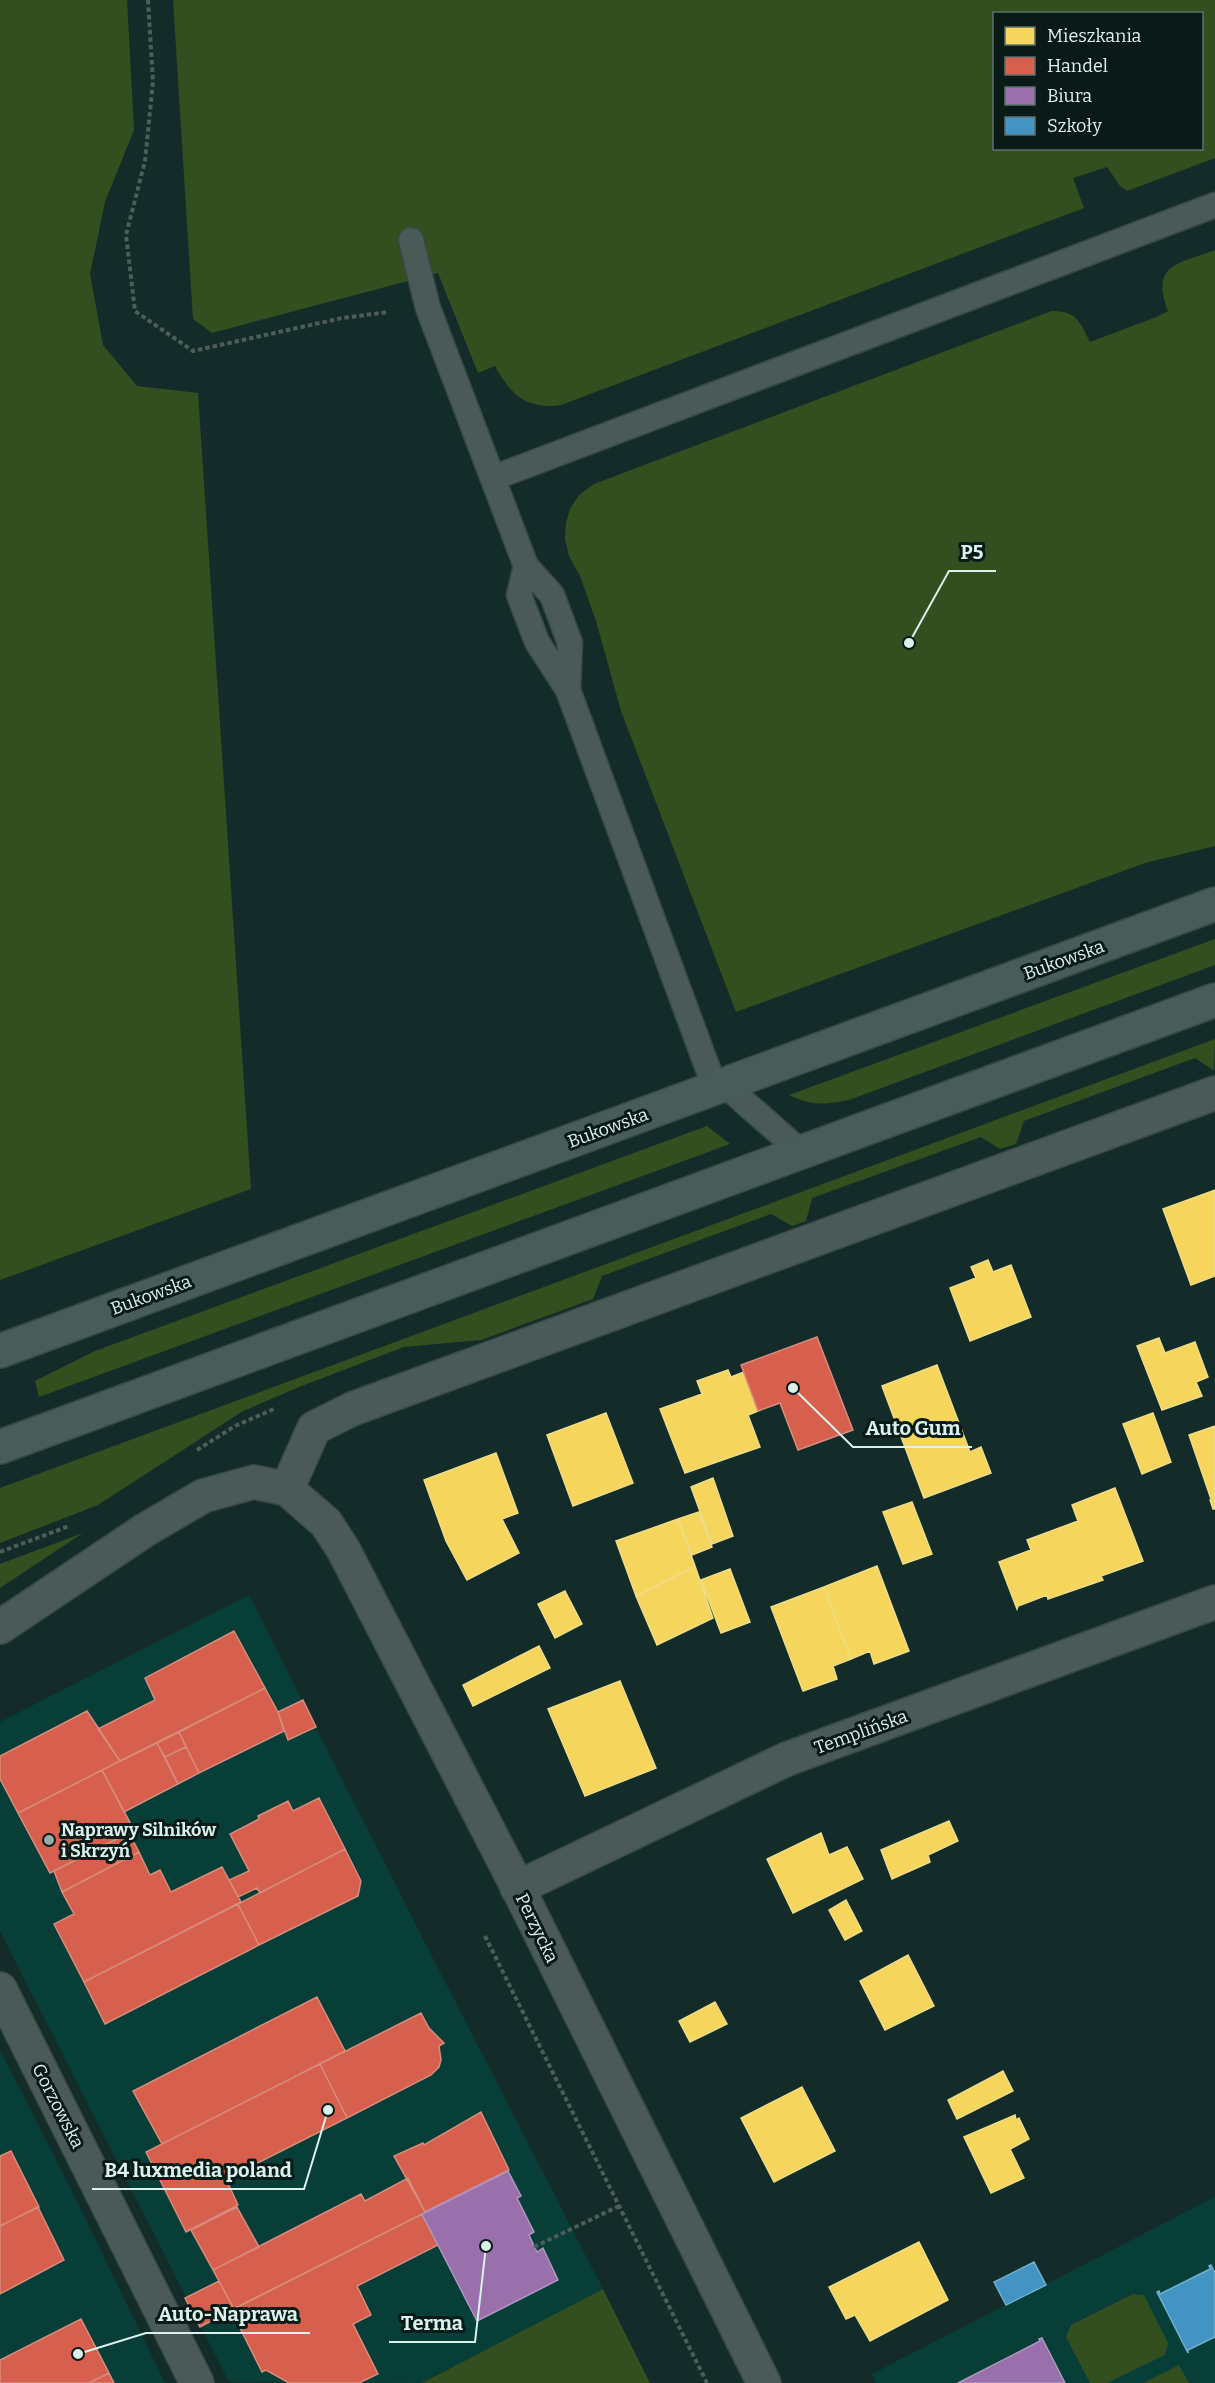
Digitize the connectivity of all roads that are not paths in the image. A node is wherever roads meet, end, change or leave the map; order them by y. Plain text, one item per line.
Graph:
1 (1215, 205) edge
2 (411, 240) dead end
3 (493, 478) junction
4 (1215, 904) edge
5 (1215, 1000) edge
6 (720, 1086) junction
7 (1215, 1093) edge
8 (801, 1152) junction
9 (0, 1351) edge
10 (0, 1447) edge
11 (287, 1489) junction
12 (1215, 1602) edge
13 (0, 1627) edge
14 (517, 1888) junction
15 (0, 1989) edge
16 (197, 2383) edge
17 (765, 2383) edge

1 - 3 lane
2 - 3 lane
3 - 6 lane
4 - 6 main road, Bukowska
5 - 8 main road
6 - 8 lane
6 - 9 main road, Bukowska
7 - 11 street
8 - 10 main road
11 - 13 street
11 - 14 street, Perzycka
12 - 14 street, Templińska
14 - 17 street, Perzycka
15 - 16 street, Gorzowska

